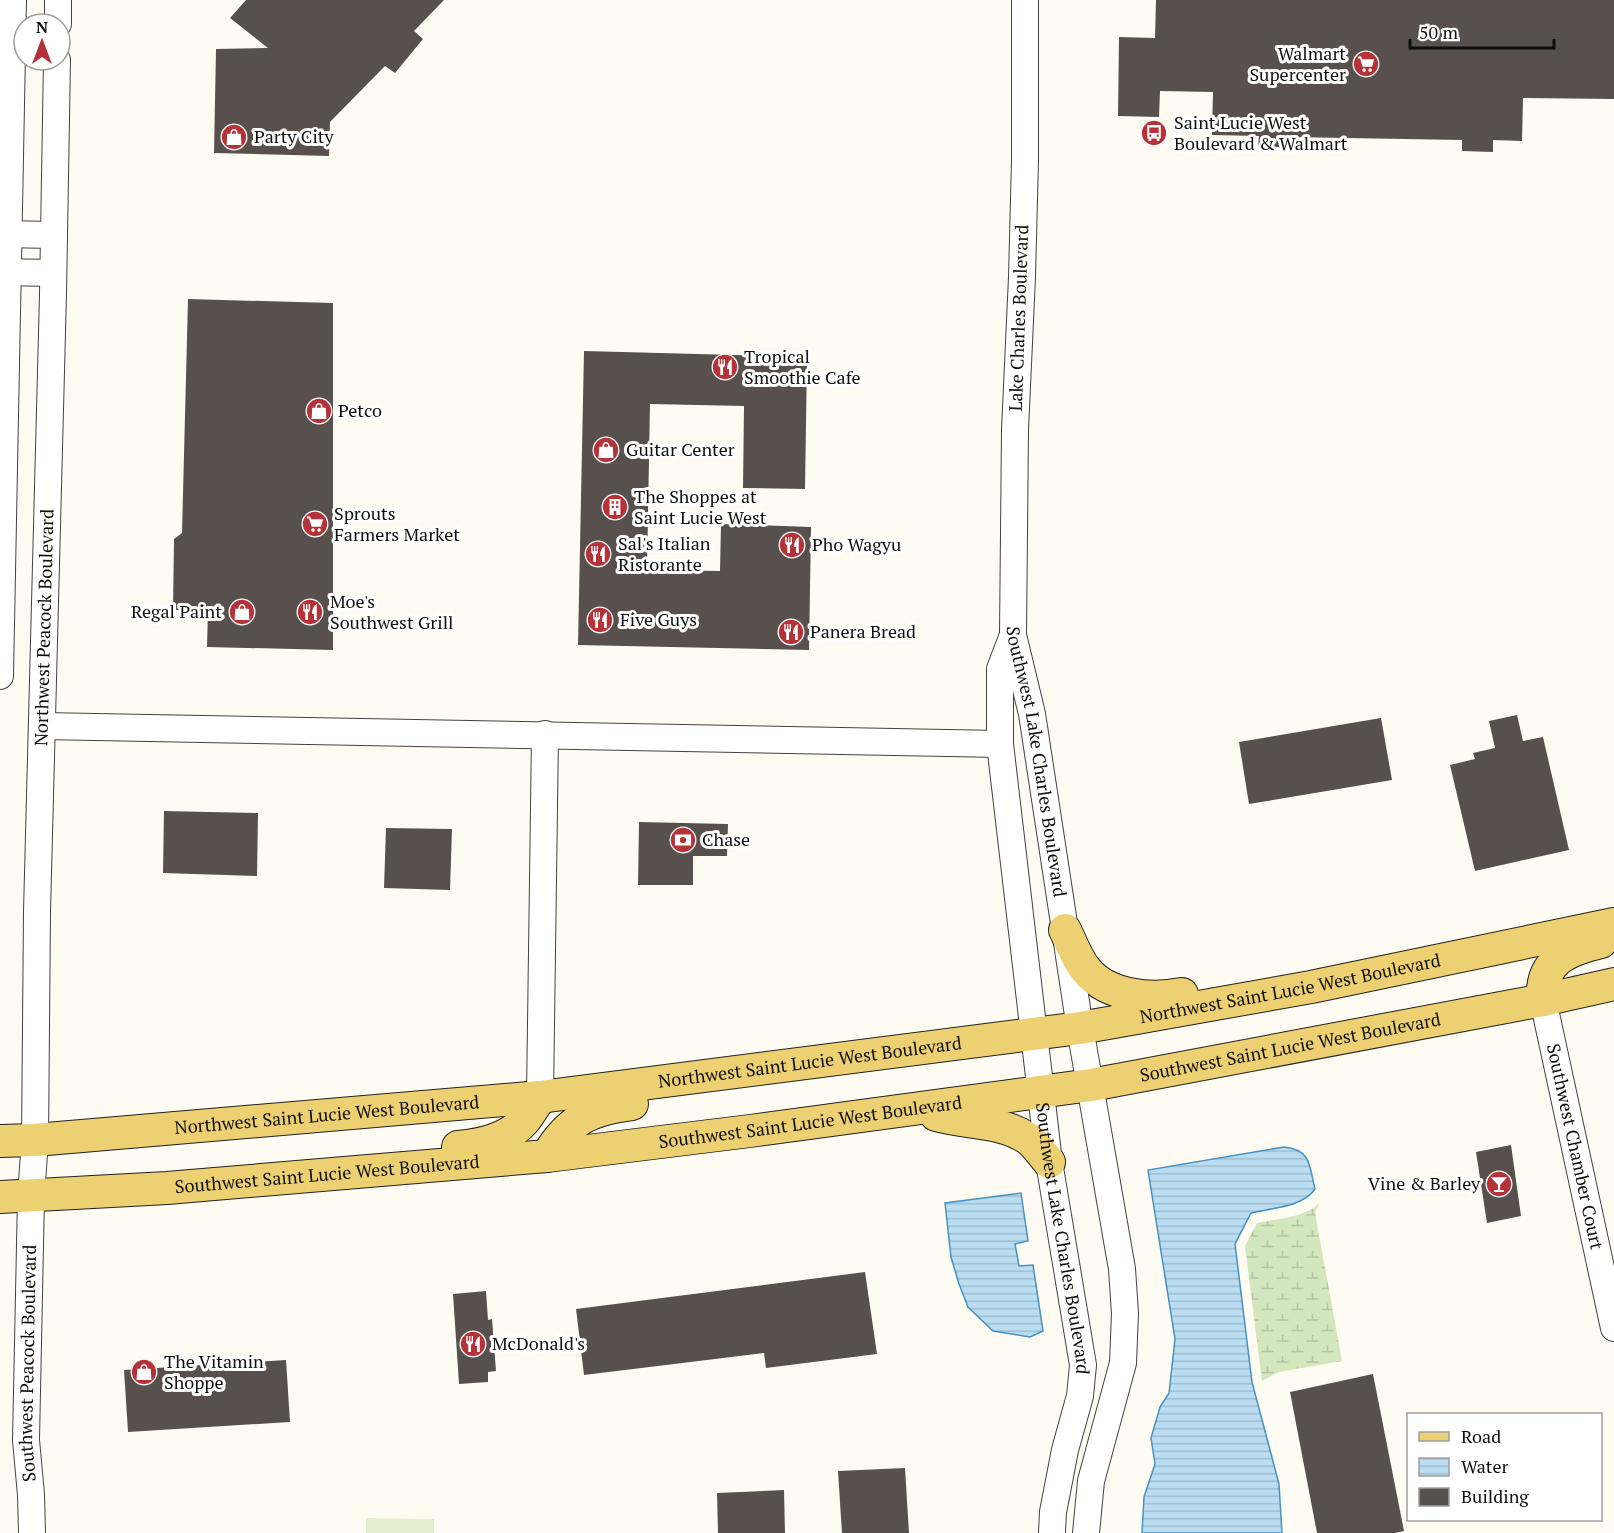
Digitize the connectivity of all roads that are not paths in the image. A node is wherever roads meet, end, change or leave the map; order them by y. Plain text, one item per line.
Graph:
1 (13, 0) edge
2 (1025, 0) edge
3 (57, 72) edge
4 (4, 234) edge
5 (54, 235) junction
6 (4, 272) edge
7 (53, 273) junction
8 (1013, 635) junction
9 (0, 676) edge
10 (42, 726) junction
11 (545, 734) junction
12 (1000, 744) junction
13 (1614, 924) edge
14 (1065, 930) junction
15 (1614, 940) edge
16 (1347, 979) junction
17 (1614, 984) edge
18 (1543, 1000) junction
19 (1080, 1028) junction
20 (1034, 1034) junction
21 (923, 1048) junction
22 (1091, 1085) junction
23 (1040, 1092) junction
24 (540, 1097) junction
25 (915, 1109) junction
26 (35, 1140) junction
27 (0, 1141) edge
28 (547, 1156) junction
29 (1049, 1162) junction
30 (167, 1188) junction
31 (31, 1196) junction
32 (0, 1197) edge
33 (1614, 1328) edge
34 (32, 1533) edge
35 (1052, 1533) edge
36 (1086, 1533) edge

1 - 4 street
2 - 8 street, Lake Charles Boulevard
3 - 5 street, Northwest Peacock Boulevard
4 - 5 street
4 - 6 street
5 - 7 street, Northwest Peacock Boulevard
6 - 7 street
6 - 9 street
7 - 10 street, Northwest Peacock Boulevard
8 - 12 street, Southwest Lake Charles Boulevard
8 - 14 street, Southwest Lake Charles Boulevard
10 - 11 street
10 - 26 street, Northwest Peacock Boulevard
11 - 12 street
11 - 24 street
12 - 20 street, Southwest Lake Charles Boulevard
13 - 16 main road, Northwest Saint Lucie West Boulevard
14 - 16 main road
14 - 19 street, Southwest Lake Charles Boulevard
15 - 18 main road
16 - 19 main road, Northwest Saint Lucie West Boulevard
17 - 18 main road, Southwest Saint Lucie West Boulevard
18 - 22 main road, Southwest Saint Lucie West Boulevard
18 - 33 street, Southwest Chamber Court
19 - 20 main road, Northwest Saint Lucie West Boulevard
19 - 22 street, Southwest Lake Charles Boulevard
20 - 21 main road, Northwest Saint Lucie West Boulevard
20 - 23 street, Southwest Lake Charles Boulevard
21 - 24 main road, Northwest Saint Lucie West Boulevard
21 - 28 main road
22 - 23 main road, Southwest Saint Lucie West Boulevard
22 - 36 street, Southwest Lake Charles Boulevard
23 - 25 main road, Southwest Saint Lucie West Boulevard
23 - 29 street, Southwest Lake Charles Boulevard
24 - 26 main road, Northwest Saint Lucie West Boulevard
24 - 30 main road
25 - 28 main road, Southwest Saint Lucie West Boulevard
25 - 29 main road
26 - 27 main road, Northwest Saint Lucie West Boulevard
26 - 31 street, Northwest Peacock Boulevard
28 - 30 main road, Southwest Saint Lucie West Boulevard
29 - 35 street, Southwest Lake Charles Boulevard
30 - 31 main road, Southwest Saint Lucie West Boulevard
31 - 32 main road, Southwest Saint Lucie West Boulevard
31 - 34 street, Southwest Peacock Boulevard

